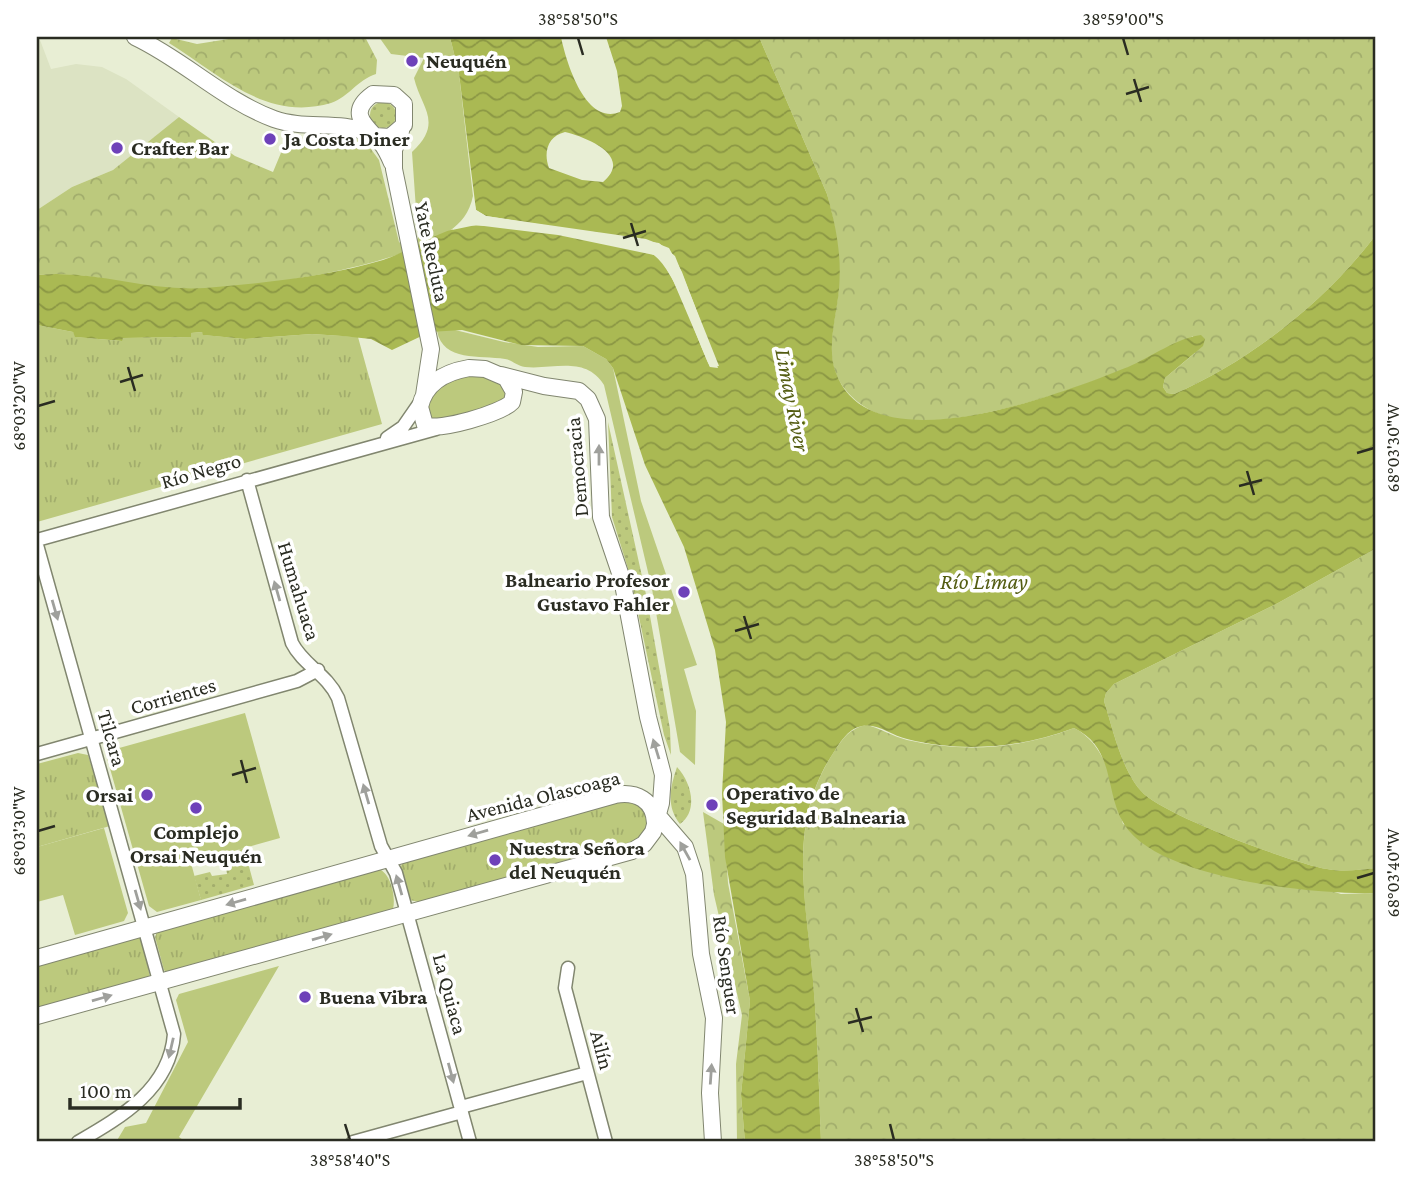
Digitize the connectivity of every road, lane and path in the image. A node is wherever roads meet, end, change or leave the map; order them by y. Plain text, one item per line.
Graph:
1 (135, 37) edge
2 (363, 104) junction
3 (326, 125) junction
4 (401, 131) junction
5 (371, 135) junction
6 (394, 169) junction
7 (430, 344) junction
8 (469, 369) junction
9 (501, 375) junction
10 (422, 398) junction
11 (440, 428) junction
12 (377, 444) junction
13 (247, 480) junction
14 (37, 542) edge
15 (318, 670) junction
16 (92, 739) junction
17 (37, 754) edge
18 (655, 816) junction
19 (387, 859) junction
20 (407, 913) junction
21 (145, 927) junction
22 (37, 958) edge
23 (568, 968) dead end
24 (161, 982) junction
25 (37, 1016) edge
26 (587, 1073) junction
27 (461, 1110) junction
28 (88, 1140) edge
29 (354, 1142) edge
30 (470, 1142) edge
31 (606, 1142) edge
32 (713, 1142) edge

1 - 3 main road, Yate Recluta
2 - 3 main road, Yate Recluta
2 - 4 main road, Yate Recluta
2 - 5 main road, Yate Recluta
3 - 5 main road, Yate Recluta
4 - 5 main road, Yate Recluta
4 - 6 main road, Yate Recluta
5 - 6 main road, Yate Recluta
6 - 7 main road, Yate Recluta
7 - 8 main road
7 - 10 main road, Yate Recluta
8 - 9 main road
8 - 10 main road, Río Negro
9 - 11 main road, Río Negro
18 -> 9 main road, Democracia
10 - 11 main road
10 - 12 street, Río Negro
11 - 12 street, Río Negro
12 - 13 street, Río Negro
13 - 14 street, Río Negro
15 -> 13 street, Humahuaca
14 -> 16 street, Tilcara
15 - 16 street, Corrientes
19 -> 15 street, Humahuaca
16 - 17 street, Corrientes
16 -> 21 street, Tilcara
18 -> 19 main road, Avenida Olascoaga
18 - 20 main road
32 -> 18 main road, Río Senguer
20 -> 19 street, La Quiaca
19 -> 21 main road, Avenida Olascoaga
24 -> 20 main road
20 -> 27 street, La Quiaca
21 - 22 main road, Avenida Olascoaga
21 - 24 street, Tilcara
23 - 26 street, Ailín
25 -> 24 main road
24 -> 28 street, Tilcara
26 - 27 street
26 - 31 street, Ailín
27 - 29 street
27 - 30 street, La Quiaca

